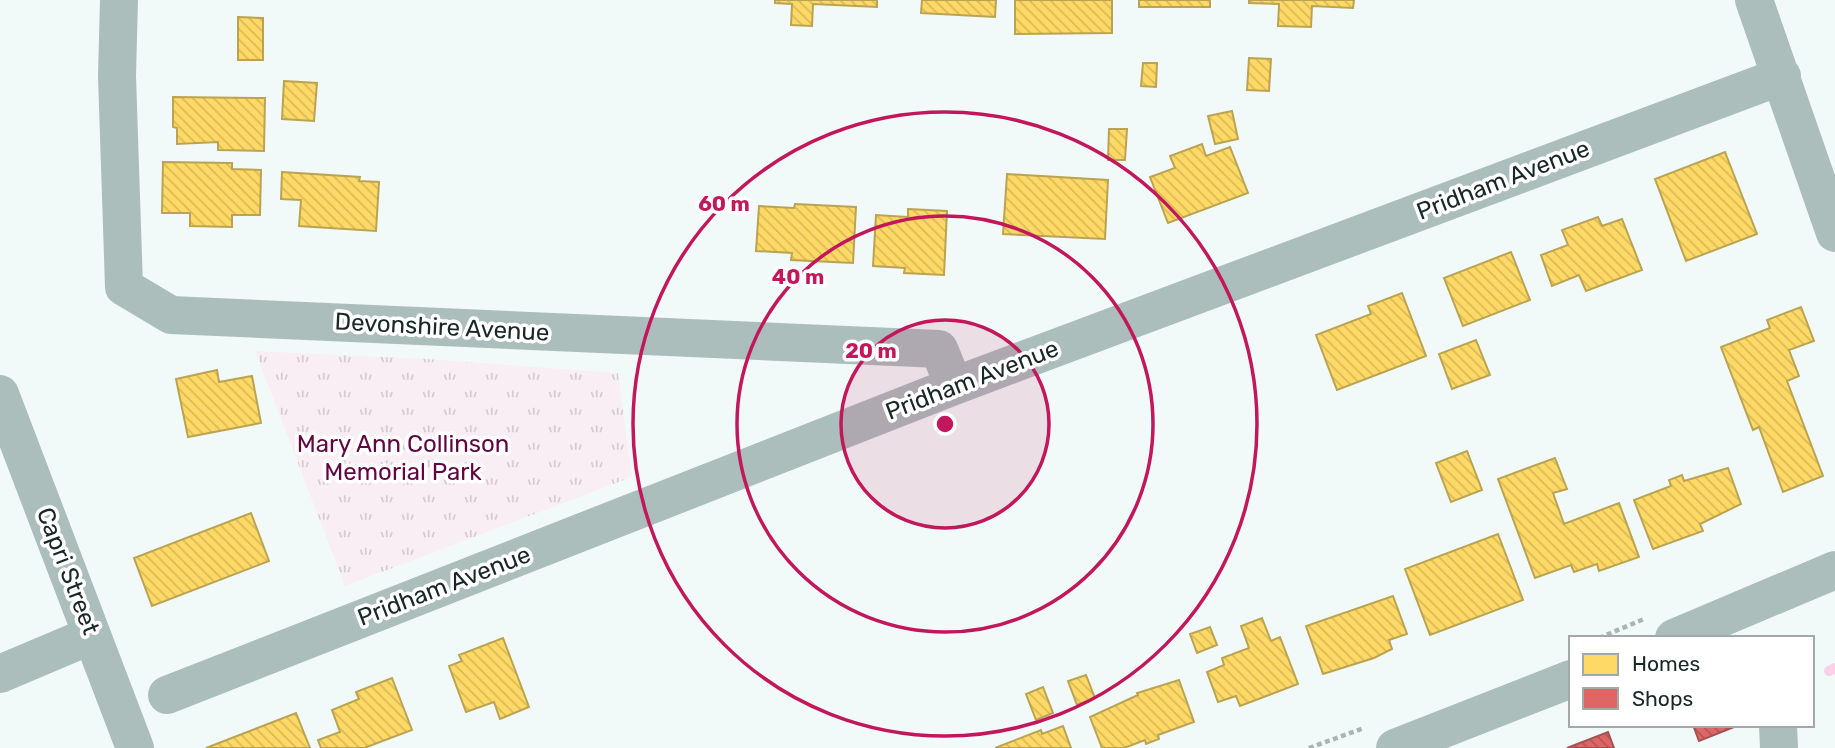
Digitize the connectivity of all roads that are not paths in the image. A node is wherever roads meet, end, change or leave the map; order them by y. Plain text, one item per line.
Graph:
1 (119, 0) edge
2 (1754, 0) edge
3 (1782, 76) junction
4 (1835, 233) edge
5 (954, 386) junction
6 (0, 394) edge
7 (1835, 570) edge
8 (1745, 625) edge
9 (92, 635) junction
10 (1685, 636) edge
11 (0, 674) edge
12 (1569, 680) edge
13 (167, 695) dead end
14 (1778, 727) edge
15 (135, 748) edge
16 (1395, 748) edge
17 (1779, 748) edge

1 - 5 street, Devonshire Avenue
2 - 3 street
3 - 4 street
3 - 5 street, Pridham Avenue
5 - 13 street, Pridham Avenue
6 - 9 street, Capri Street
7 - 8 street
8 - 10 street
9 - 11 street
9 - 15 street, Capri Street
12 - 16 street
14 - 17 street

